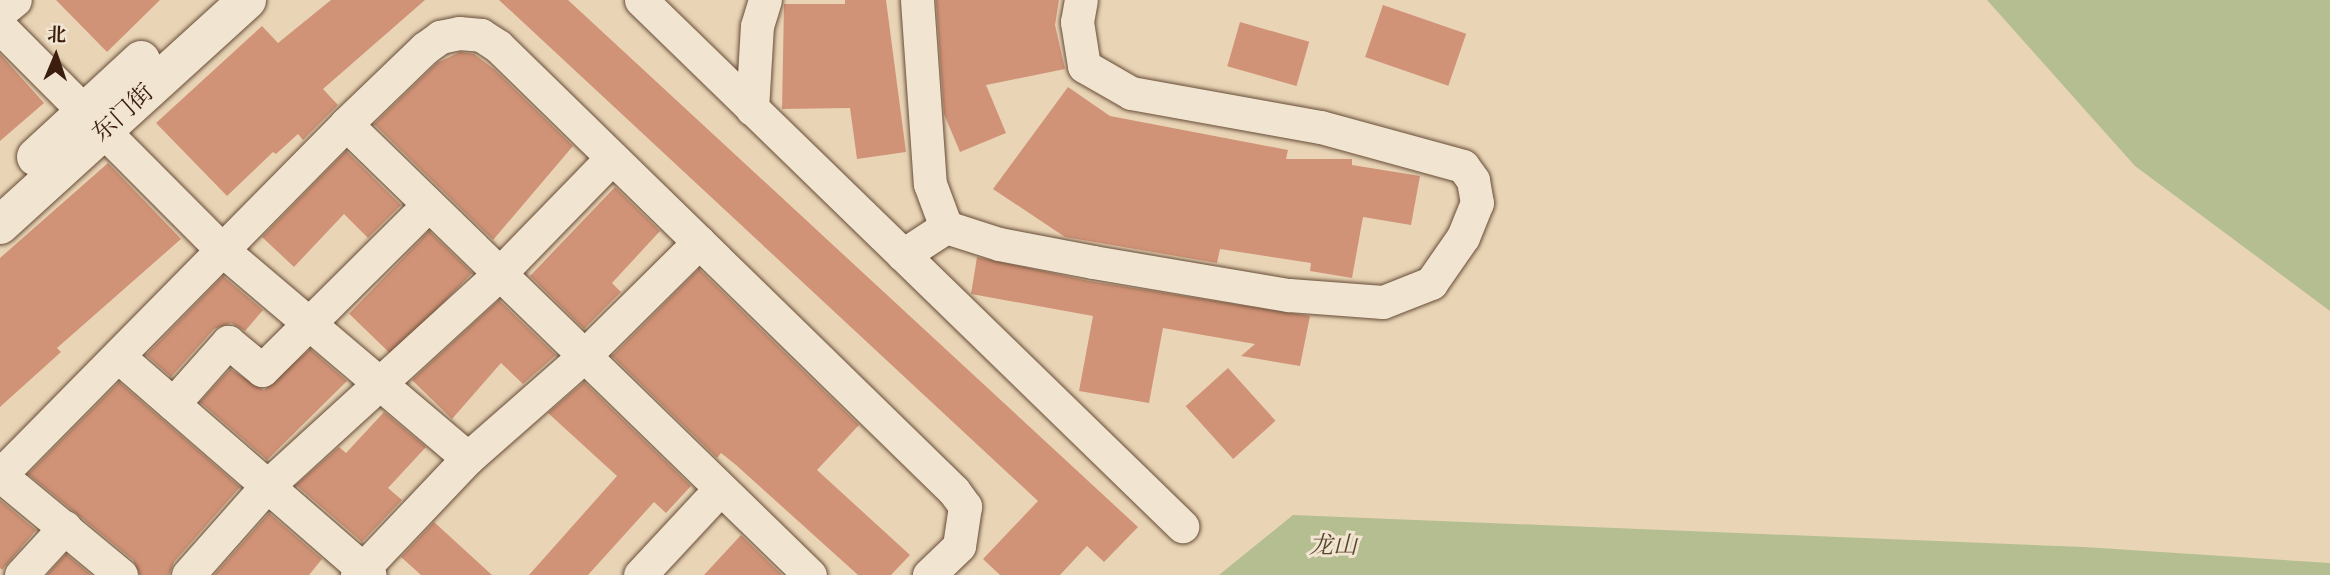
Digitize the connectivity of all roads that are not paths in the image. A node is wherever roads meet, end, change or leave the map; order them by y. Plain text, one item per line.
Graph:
1 (15, 0) edge
2 (208, 0) edge
3 (247, 0) edge
4 (641, 0) edge
5 (765, 0) edge
6 (917, 0) edge
7 (1081, 0) edge
8 (0, 12) edge
9 (0, 27) edge
10 (752, 108) junction
11 (92, 123) junction
12 (346, 124) junction
13 (612, 158) junction
14 (0, 191) edge
15 (429, 205) junction
16 (0, 225) edge
17 (946, 227) junction
18 (699, 242) junction
19 (220, 248) junction
20 (903, 255) junction
21 (499, 274) junction
22 (309, 323) junction
23 (584, 356) junction
24 (119, 357) junction
25 (380, 384) junction
26 (173, 404) junction
27 (468, 457) junction
28 (0, 475) edge
29 (265, 488) junction
30 (720, 489) junction
31 (1182, 526) dead end
32 (65, 527) junction
33 (363, 573) edge
34 (21, 575) edge
35 (121, 575) edge
36 (188, 575) edge
37 (640, 575) edge
38 (810, 575) edge
39 (929, 575) edge

1 - 8 street
2 - 11 street, 东门街
3 - 11 street, 东门街
4 - 10 street
5 - 10 street
6 - 17 street
7 - 17 street
9 - 11 street
10 - 20 street
11 - 14 street, 东门街
11 - 16 street, 东门街
11 - 19 street
12 - 13 street
12 - 15 street
12 - 19 street
13 - 18 street
13 - 21 street
15 - 21 street
15 - 22 street
17 - 20 street
18 - 23 street
18 - 39 street
19 - 22 street
19 - 24 street
20 - 31 street
21 - 23 street
21 - 25 street
22 - 25 street
22 - 26 street
23 - 27 street
23 - 30 street
24 - 26 street
24 - 28 street
25 - 27 street
25 - 29 street
26 - 29 street
27 - 33 street
28 - 32 street
29 - 33 street
29 - 36 street
30 - 37 street
30 - 38 street
32 - 34 street
32 - 35 street

